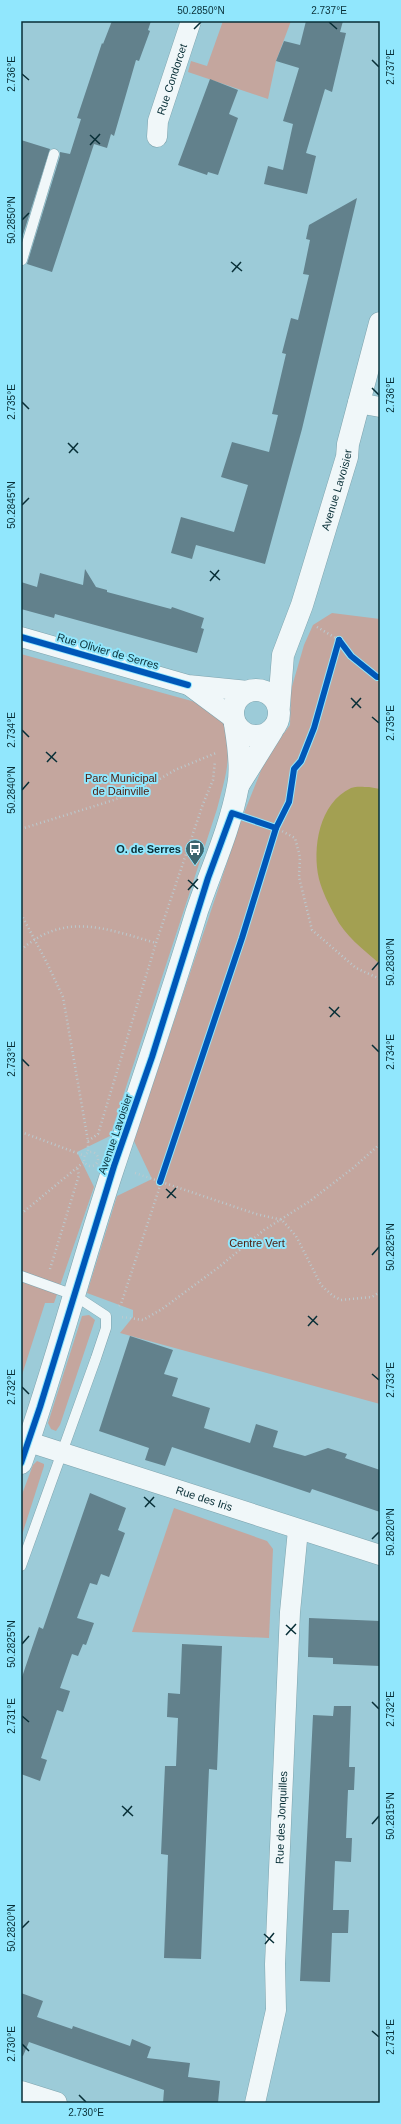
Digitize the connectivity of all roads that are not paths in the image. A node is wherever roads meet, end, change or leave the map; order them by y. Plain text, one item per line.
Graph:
1 (191, 21) edge
2 (157, 137) dead end
3 (54, 154) dead end
4 (22, 260) edge
5 (380, 323) edge
6 (358, 404) junction
7 (380, 408) edge
8 (21, 637) edge
9 (283, 655) junction
10 (188, 685) junction
11 (250, 691) junction
12 (279, 706) junction
13 (234, 721) junction
14 (272, 731) junction
15 (239, 784) junction
16 (21, 1276) edge
17 (74, 1295) junction
18 (29, 1442) junction
19 (61, 1452) junction
20 (21, 1463) edge
21 (298, 1530) junction
22 (380, 1555) edge
23 (21, 1566) edge
24 (21, 2092) edge
25 (56, 2103) edge
26 (254, 2103) edge

1 - 2 street, Rue Condorcet
3 - 4 lane
5 - 6 main road, Avenue Lavoisier
6 - 7 street
6 - 9 main road, Avenue Lavoisier
8 - 10 street, Rue Olivier de Serres
9 - 11 main road, Avenue Lavoisier
9 - 12 main road, Avenue Lavoisier
10 - 11 street, Rue Olivier de Serres
10 - 13 street, Rue Olivier de Serres
11 - 12 main road
11 - 13 main road
12 - 14 main road
13 - 14 main road
13 - 15 main road, Avenue Lavoisier
14 - 15 main road, Avenue Lavoisier
15 - 17 main road, Avenue Lavoisier
16 - 17 lane
17 - 18 main road, Avenue Lavoisier
17 - 19 lane
18 - 19 street, Rue des Iris
18 - 20 main road, Avenue Lavoisier
19 - 21 street, Rue des Iris
19 - 23 lane
21 - 22 street, Rue des Iris
21 - 26 street, Rue des Jonquilles
24 - 25 main road

